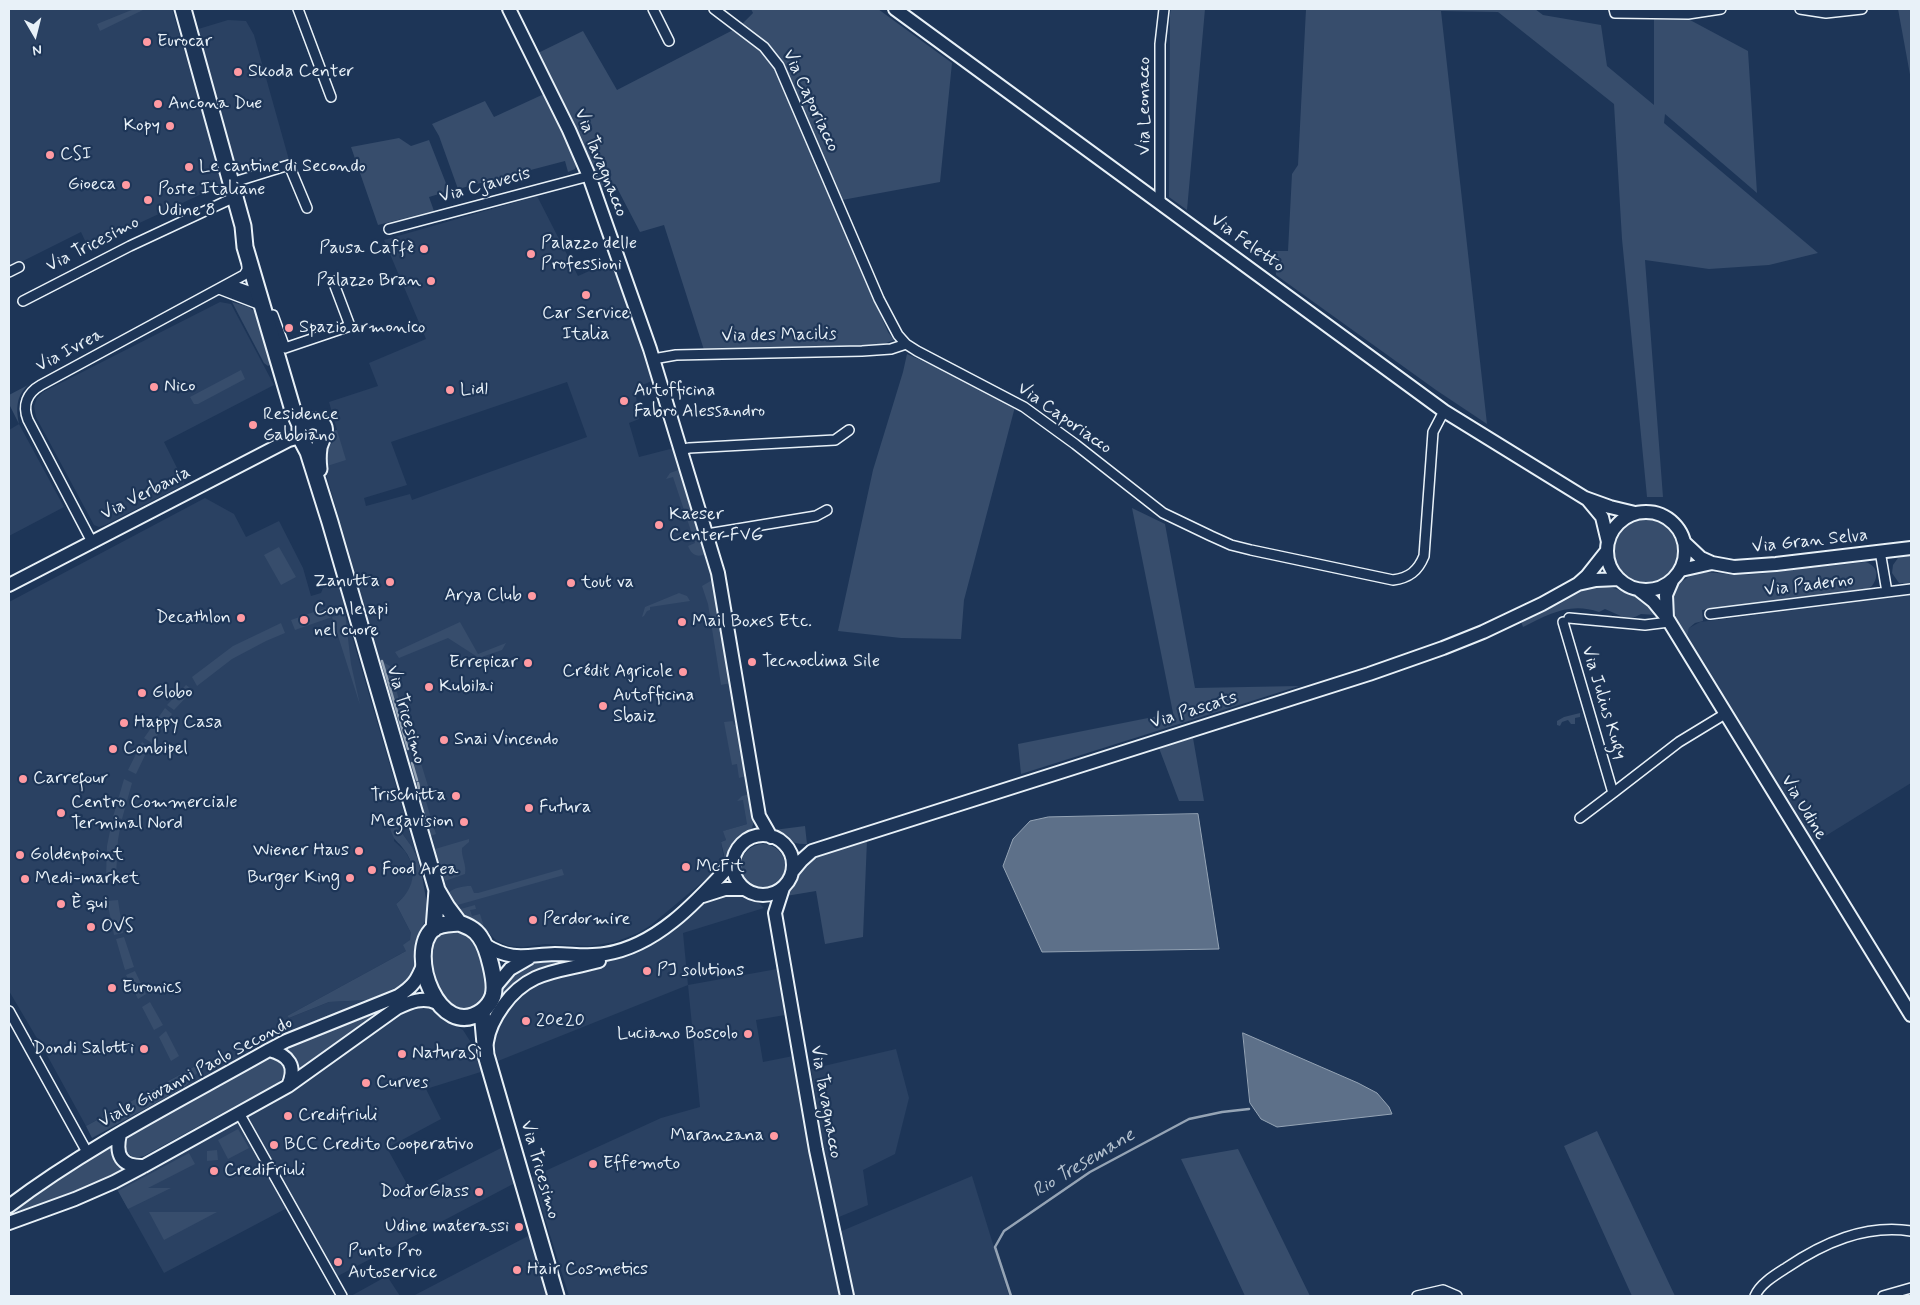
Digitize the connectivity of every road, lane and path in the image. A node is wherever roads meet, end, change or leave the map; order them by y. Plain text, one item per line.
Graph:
1 (178, 9) edge
2 (183, 9) edge
3 (298, 9) edge
4 (509, 9) edge
5 (653, 9) edge
6 (714, 9) edge
7 (895, 9) edge
8 (1164, 9) edge
9 (1614, 9) edge
10 (1722, 9) edge
11 (1800, 9) edge
12 (1862, 9) edge
13 (669, 41) dead end
14 (193, 42) junction
15 (331, 98) dead end
16 (590, 176) junction
17 (233, 190) junction
18 (1160, 203) junction
19 (307, 208) dead end
20 (389, 229) dead end
21 (243, 232) junction
22 (19, 267) dead end
23 (9, 272) edge
24 (333, 281) dead end
25 (229, 284) junction
26 (219, 289) junction
27 (260, 294) junction
28 (22, 301) dead end
29 (264, 311) junction
30 (906, 344) junction
31 (285, 348) junction
32 (653, 359) junction
33 (1444, 411) junction
34 (849, 430) dead end
35 (307, 435) junction
36 (680, 450) junction
37 (1585, 498) junction
38 (827, 510) dead end
39 (1635, 513) junction
40 (707, 534) junction
41 (92, 542) junction
42 (1684, 542) junction
43 (1607, 547) junction
44 (1911, 548) edge
45 (1880, 551) junction
46 (1712, 563) junction
47 (1680, 570) junction
48 (1618, 580) junction
49 (1672, 581) junction
50 (1578, 584) junction
51 (9, 585) edge
52 (1639, 590) junction
53 (1911, 590) edge
54 (1887, 592) junction
55 (1710, 614) dead end
56 (1668, 620) junction
57 (1726, 714) junction
58 (1613, 793) junction
59 (759, 816) junction
60 (1580, 818) dead end
61 (771, 837) junction
62 (751, 838) junction
63 (785, 845) junction
64 (812, 851) junction
65 (733, 862) junction
66 (792, 872) junction
67 (783, 888) junction
68 (745, 889) junction
69 (437, 890) junction
70 (760, 895) junction
71 (701, 897) junction
72 (775, 913) junction
73 (459, 923) junction
74 (434, 928) junction
75 (484, 945) junction
76 (624, 950) junction
77 (531, 957) junction
78 (424, 963) junction
79 (494, 988) junction
80 (1907, 1000) edge
81 (437, 1003) junction
82 (9, 1011) edge
83 (482, 1011) junction
84 (1911, 1015) edge
85 (465, 1017) junction
86 (270, 1050) junction
87 (486, 1055) junction
88 (288, 1086) junction
89 (239, 1113) junction
90 (120, 1134) junction
91 (87, 1152) junction
92 (144, 1166) junction
93 (9, 1206) edge
94 (9, 1223) edge
95 (1911, 1231) edge
96 (1911, 1288) edge
97 (342, 1296) edge
98 (556, 1296) edge
99 (847, 1296) edge
100 (1417, 1296) edge
101 (1457, 1296) edge
102 (1755, 1296) edge
103 (1884, 1296) edge

1 - 14 main road, Via Tricesimo
2 - 14 main road, Via Tricesimo
3 - 15 street
4 - 16 main road, Via Tavagnacco
5 - 13 street
6 - 30 street, Via Caporiacco
7 - 18 main road, Via Feletto
8 - 18 street, Via Leonacco
9 - 10 street
11 - 12 street
14 - 17 main road, Via Tricesimo
16 - 20 street, Via Cjavecis
16 - 32 main road, Via Tavagnacco
17 - 19 street, Via Tricesimo
17 - 21 main road, Via Tricesimo
17 - 28 street, Via Tricesimo
18 - 33 main road, Via Feletto
21 - 25 street, Via Ivrea
21 - 27 main road, Via Tricesimo
21 - 31 main road, Via Tricesimo
22 - 23 street
24 - 31 street
25 - 26 street, Via Ivrea
25 - 27 street
26 - 29 street
26 - 41 street, Via Ivrea
27 - 29 main road, Via Tricesimo
27 - 31 street, Via Tricesimo
29 - 35 main road, Via Tricesimo
30 - 32 street, Via des Macilis
30 - 33 street, Via Caporiacco
31 - 35 main road, Via Tricesimo
32 - 36 main road, Via Tavagnacco
33 - 37 main road, Via Feletto
34 - 36 street
35 - 41 main road, Via Verbania
35 - 69 main road, Via Tricesimo
36 - 40 main road, Via Tavagnacco
37 - 39 main road, Via Feletto
37 - 43 main road, Via Feletto
38 - 40 street
39 - 42 main road
39 - 43 main road
40 - 59 main road, Via Tavagnacco
41 - 51 main road, Via Verbania
42 - 46 main road, Via Gran Selva
42 - 47 main road
43 - 48 main road
43 - 50 main road, Via Pascats
44 - 45 main road, Via Gran Selva
45 - 46 main road, Via Gran Selva
45 - 54 street
46 - 47 main road, Via Gran Selva
47 - 49 main road
48 - 50 main road, Via Pascats
48 - 52 main road
49 - 52 main road
49 - 56 main road
50 - 64 main road, Via Pascats
52 - 56 main road, Via Udine
53 - 54 street, Via Paderno
54 - 55 street, Via Paderno
56 - 57 main road, Via Udine
56 - 58 street, Via Julius Kugy
57 - 58 street, Via Julius Kugy
57 - 80 main road, Via Udine
58 - 60 street, Via Julius Kugy
59 - 61 main road, Via Tavagnacco
59 - 62 main road, Via Tavagnacco
61 - 62 main road
61 - 63 main road
62 - 65 main road
63 - 64 main road
63 - 66 main road
64 - 66 main road, Via Pascats
65 - 68 main road
65 - 71 main road
66 - 67 main road
67 - 70 main road
67 - 72 main road, Via Tavagnacco
68 - 70 main road
68 - 71 main road
69 - 73 main road, Via Tricesimo
69 - 74 main road, Via Tricesimo
70 - 72 main road
71 - 76 main road
72 - 99 main road, Via Tavagnacco
73 - 74 main road
73 - 75 main road
74 - 78 main road
75 - 77 main road
75 - 79 main road
76 - 77 main road
76 - 87 main road
77 - 79 main road
78 - 81 main road
78 - 86 main road, Viale Giovanni Paolo Secondo
79 - 83 main road
80 - 84 main road, Via Udine
81 - 85 main road
81 - 88 main road
82 - 91 street
83 - 85 main road
83 - 87 main road, Via Tricesimo
85 - 87 main road, Via Tricesimo
86 - 88 main road
86 - 90 main road, Viale Giovanni Paolo Secondo
87 - 98 main road, Via Tricesimo
88 - 89 main road
89 - 92 main road
89 - 97 street
90 - 91 main road, Viale Giovanni Paolo Secondo
90 - 92 main road
91 - 93 main road, Viale Giovanni Paolo Secondo
92 - 94 main road
95 - 102 street
96 - 103 street
100 - 101 street

